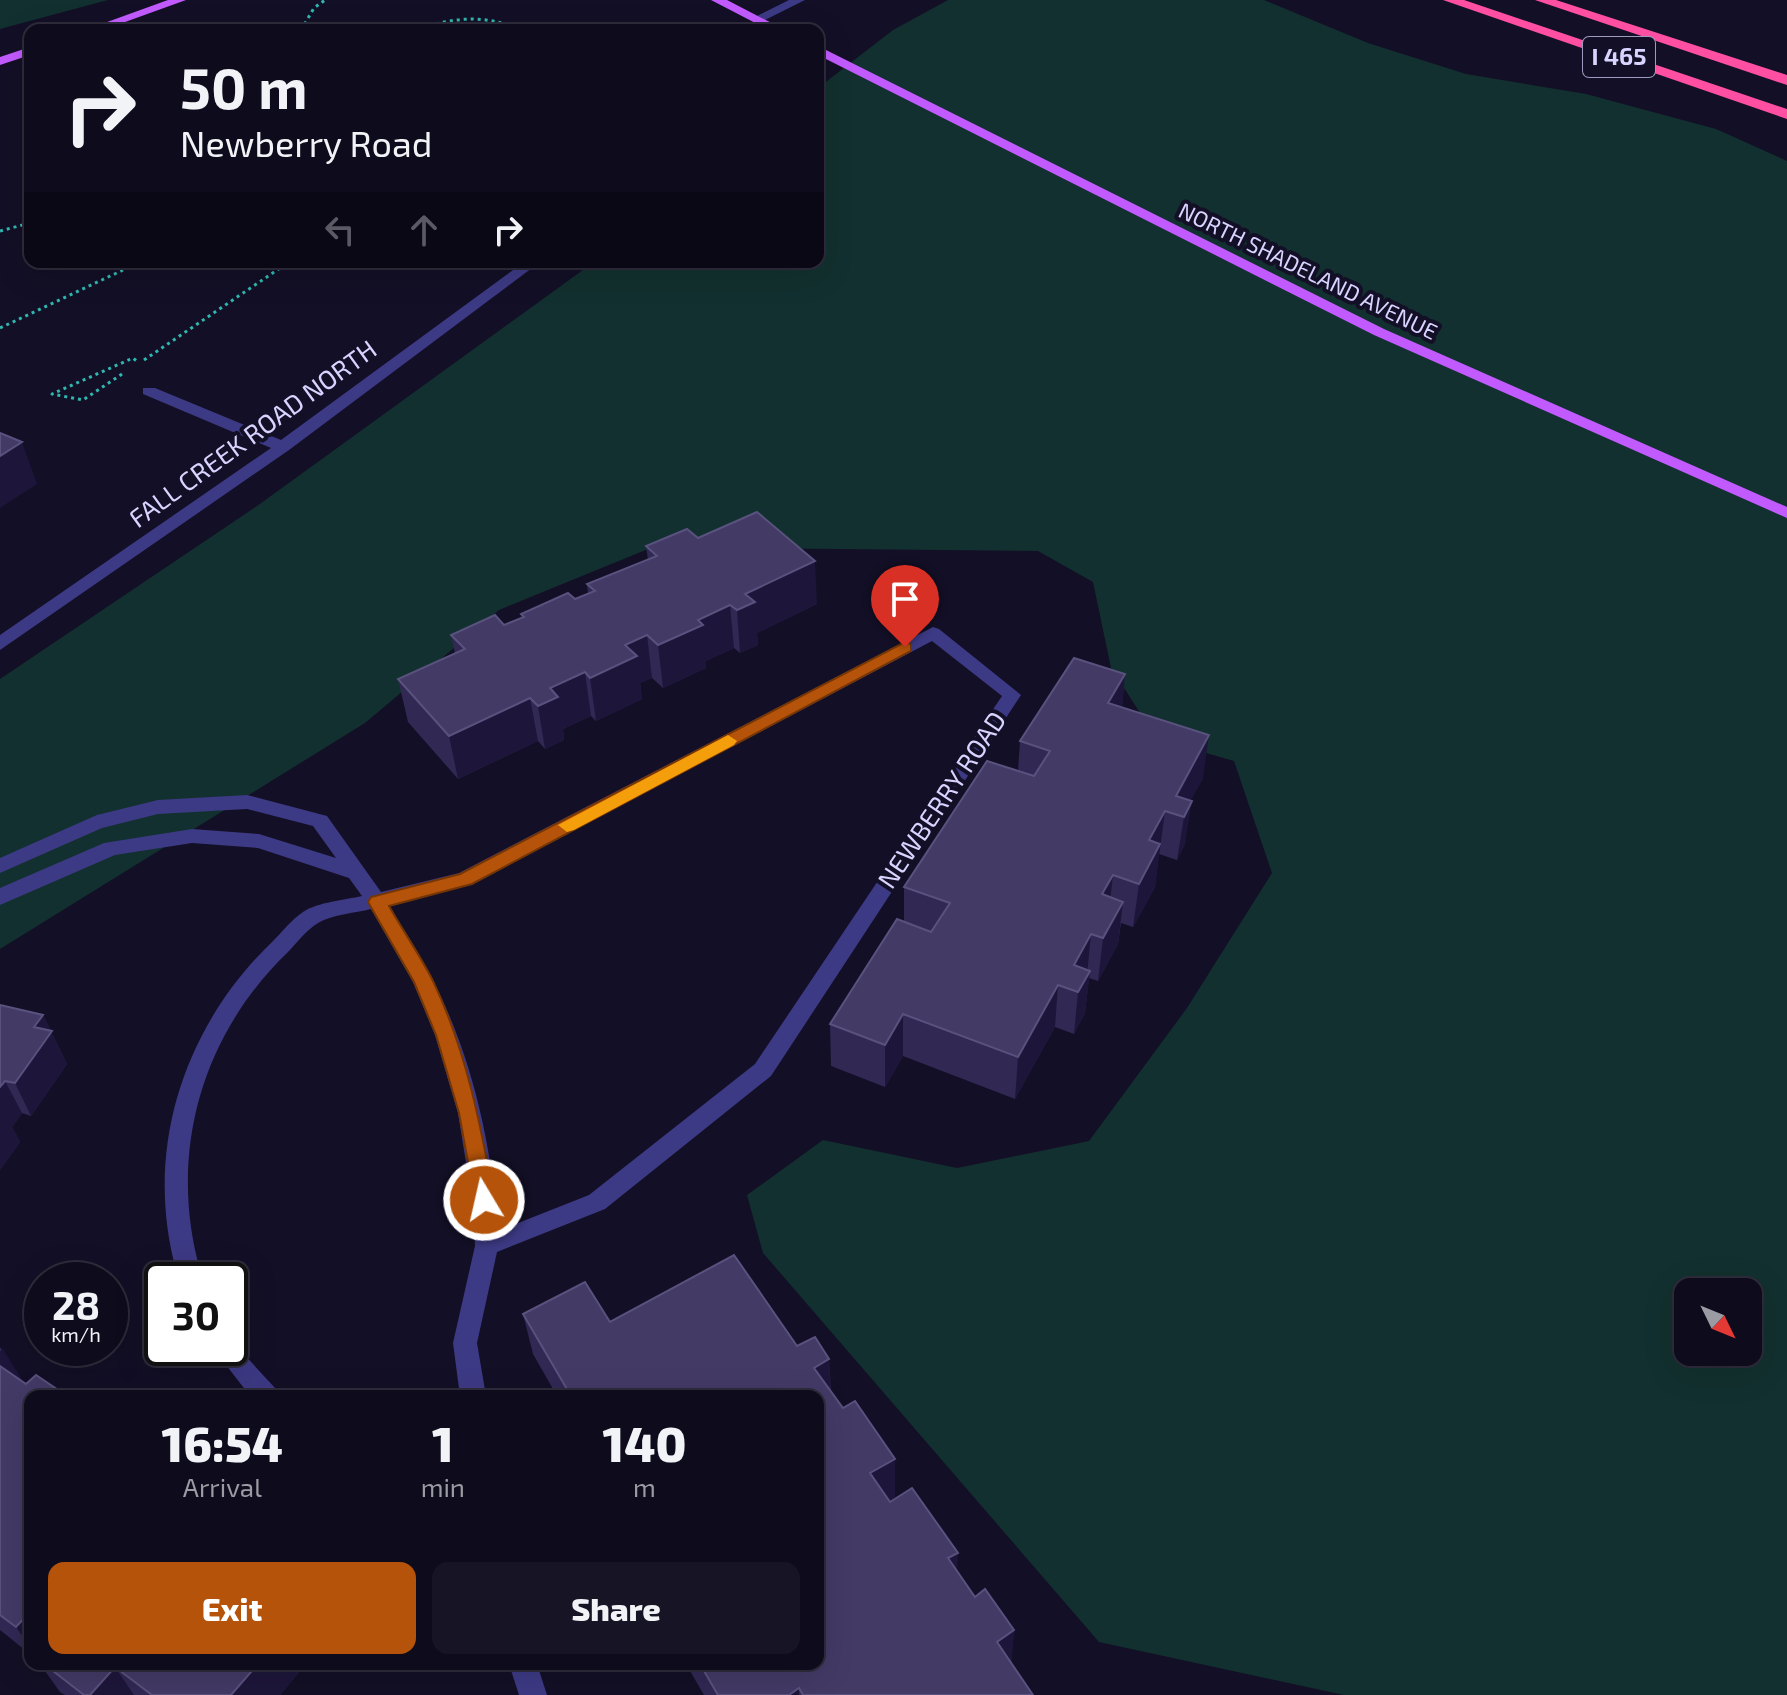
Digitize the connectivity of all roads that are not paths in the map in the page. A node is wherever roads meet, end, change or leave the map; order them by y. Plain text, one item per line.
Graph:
1 (180, 0) edge
2 (717, 0) edge
3 (799, 0) edge
4 (1450, 0) edge
5 (1542, 0) edge
6 (757, 19) junction
7 (109, 24) edge
8 (767, 24) edge
9 (24, 53) edge
10 (824, 53) edge
11 (0, 61) edge
12 (1787, 80) edge
13 (1787, 114) edge
14 (525, 268) edge
15 (149, 391) dead end
16 (283, 447) junction
17 (1787, 513) edge
18 (0, 644) edge
19 (0, 866) edge
20 (355, 872) junction
21 (0, 897) edge
22 (377, 902) junction
23 (487, 1246) junction
24 (185, 1262) edge
25 (240, 1366) edge
26 (261, 1390) edge
27 (472, 1390) edge
28 (525, 1670) edge
29 (533, 1695) edge

1 - 7 main road
2 - 6 main road
3 - 6 street
4 - 13 highway, I 465
5 - 12 highway, I 465
6 - 8 main road
9 - 11 main road
10 - 17 main road, NORTH SHADELAND AVENUE
14 - 16 street, FALL CREEK ROAD NORTH
15 - 16 street
16 - 18 street, FALL CREEK ROAD NORTH
19 - 20 street
20 - 21 street
20 - 22 street
22 - 23 street
22 - 23 street, NEWBERRY ROAD
22 - 24 street, NEWBERRY ROAD
23 - 27 street
25 - 26 street
28 - 29 street

